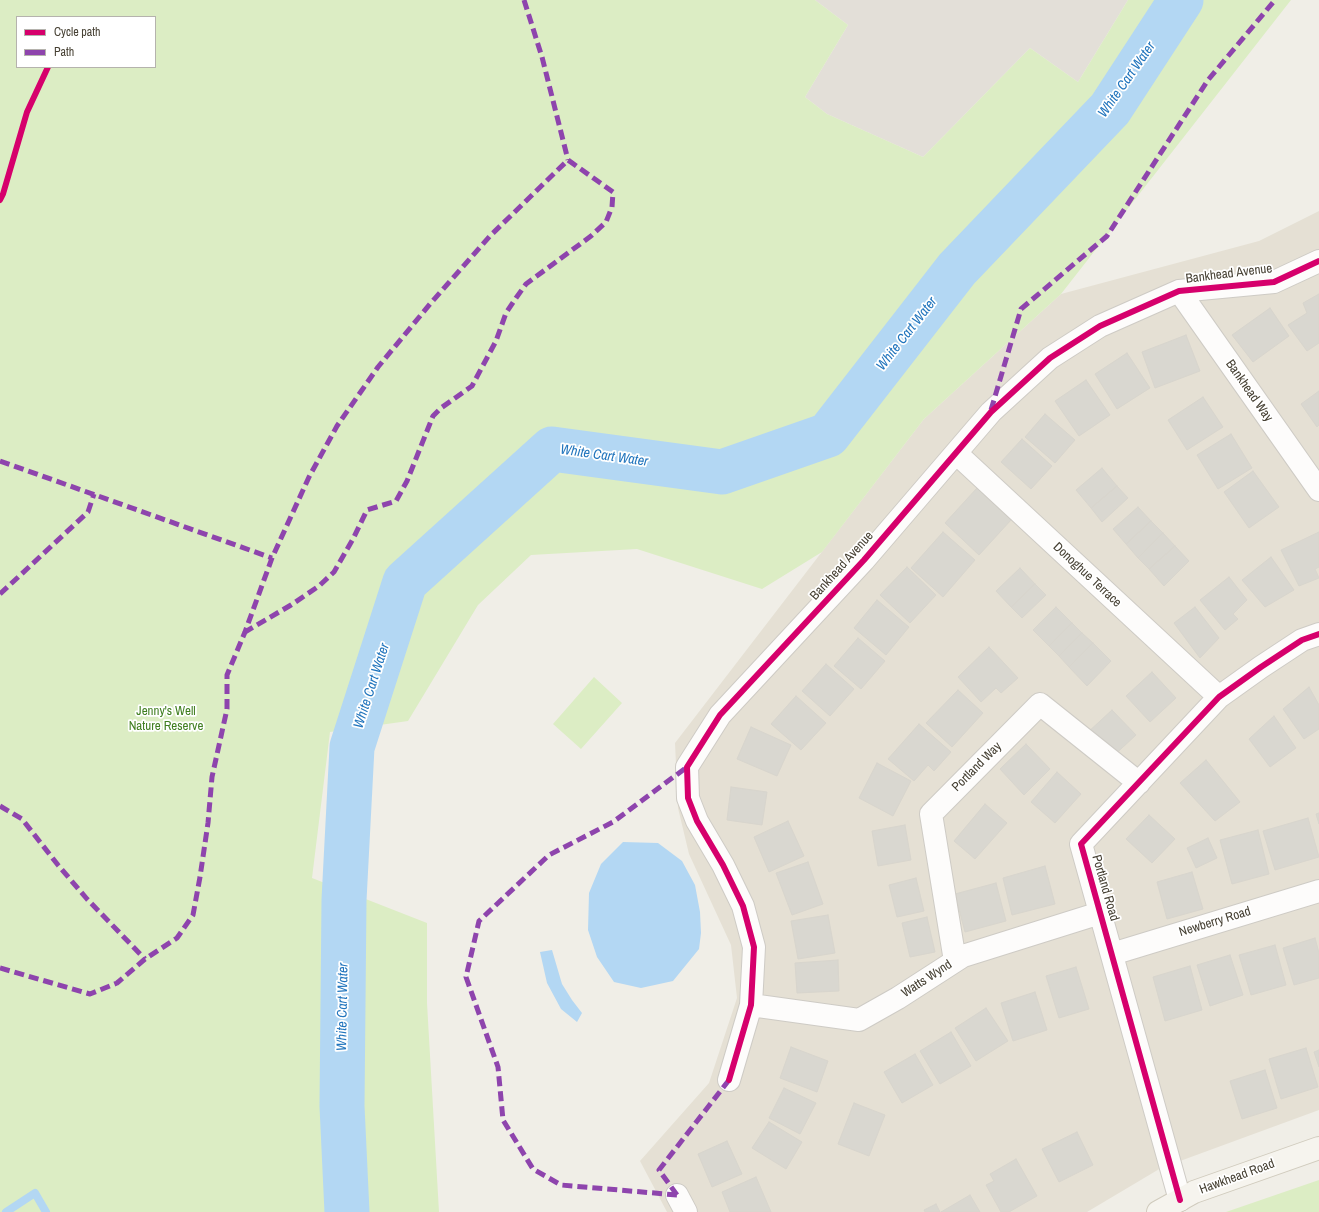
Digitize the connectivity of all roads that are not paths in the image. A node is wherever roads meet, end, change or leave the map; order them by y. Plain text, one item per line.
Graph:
1 (1319, 261) edge
2 (1179, 291) junction
3 (956, 453) junction
4 (1319, 490) edge
5 (1319, 634) edge
6 (1219, 697) junction
7 (1139, 783) junction
8 (1319, 891) edge
9 (1100, 913) junction
10 (1112, 954) junction
11 (955, 961) junction
12 (752, 1005) junction
13 (729, 1080) dead end
14 (1319, 1148) edge
15 (1180, 1200) junction
16 (1158, 1212) edge

1 - 2 street, Bankhead Avenue
2 - 3 street, Bankhead Avenue
2 - 4 street, Bankhead Way
3 - 6 street, Donoghue Terrace
3 - 12 street, Bankhead Avenue
5 - 6 street, Portland Road
6 - 7 street, Portland Road
7 - 9 street, Portland Road
7 - 11 street, Portland Way
8 - 10 street, Newberry Road
9 - 10 street, Portland Road
9 - 11 street, Watts Wynd
10 - 15 street, Portland Road
11 - 12 street, Watts Wynd
12 - 13 street, Bankhead Avenue
14 - 15 street, Hawkhead Road
15 - 16 street, Hawkhead Road

